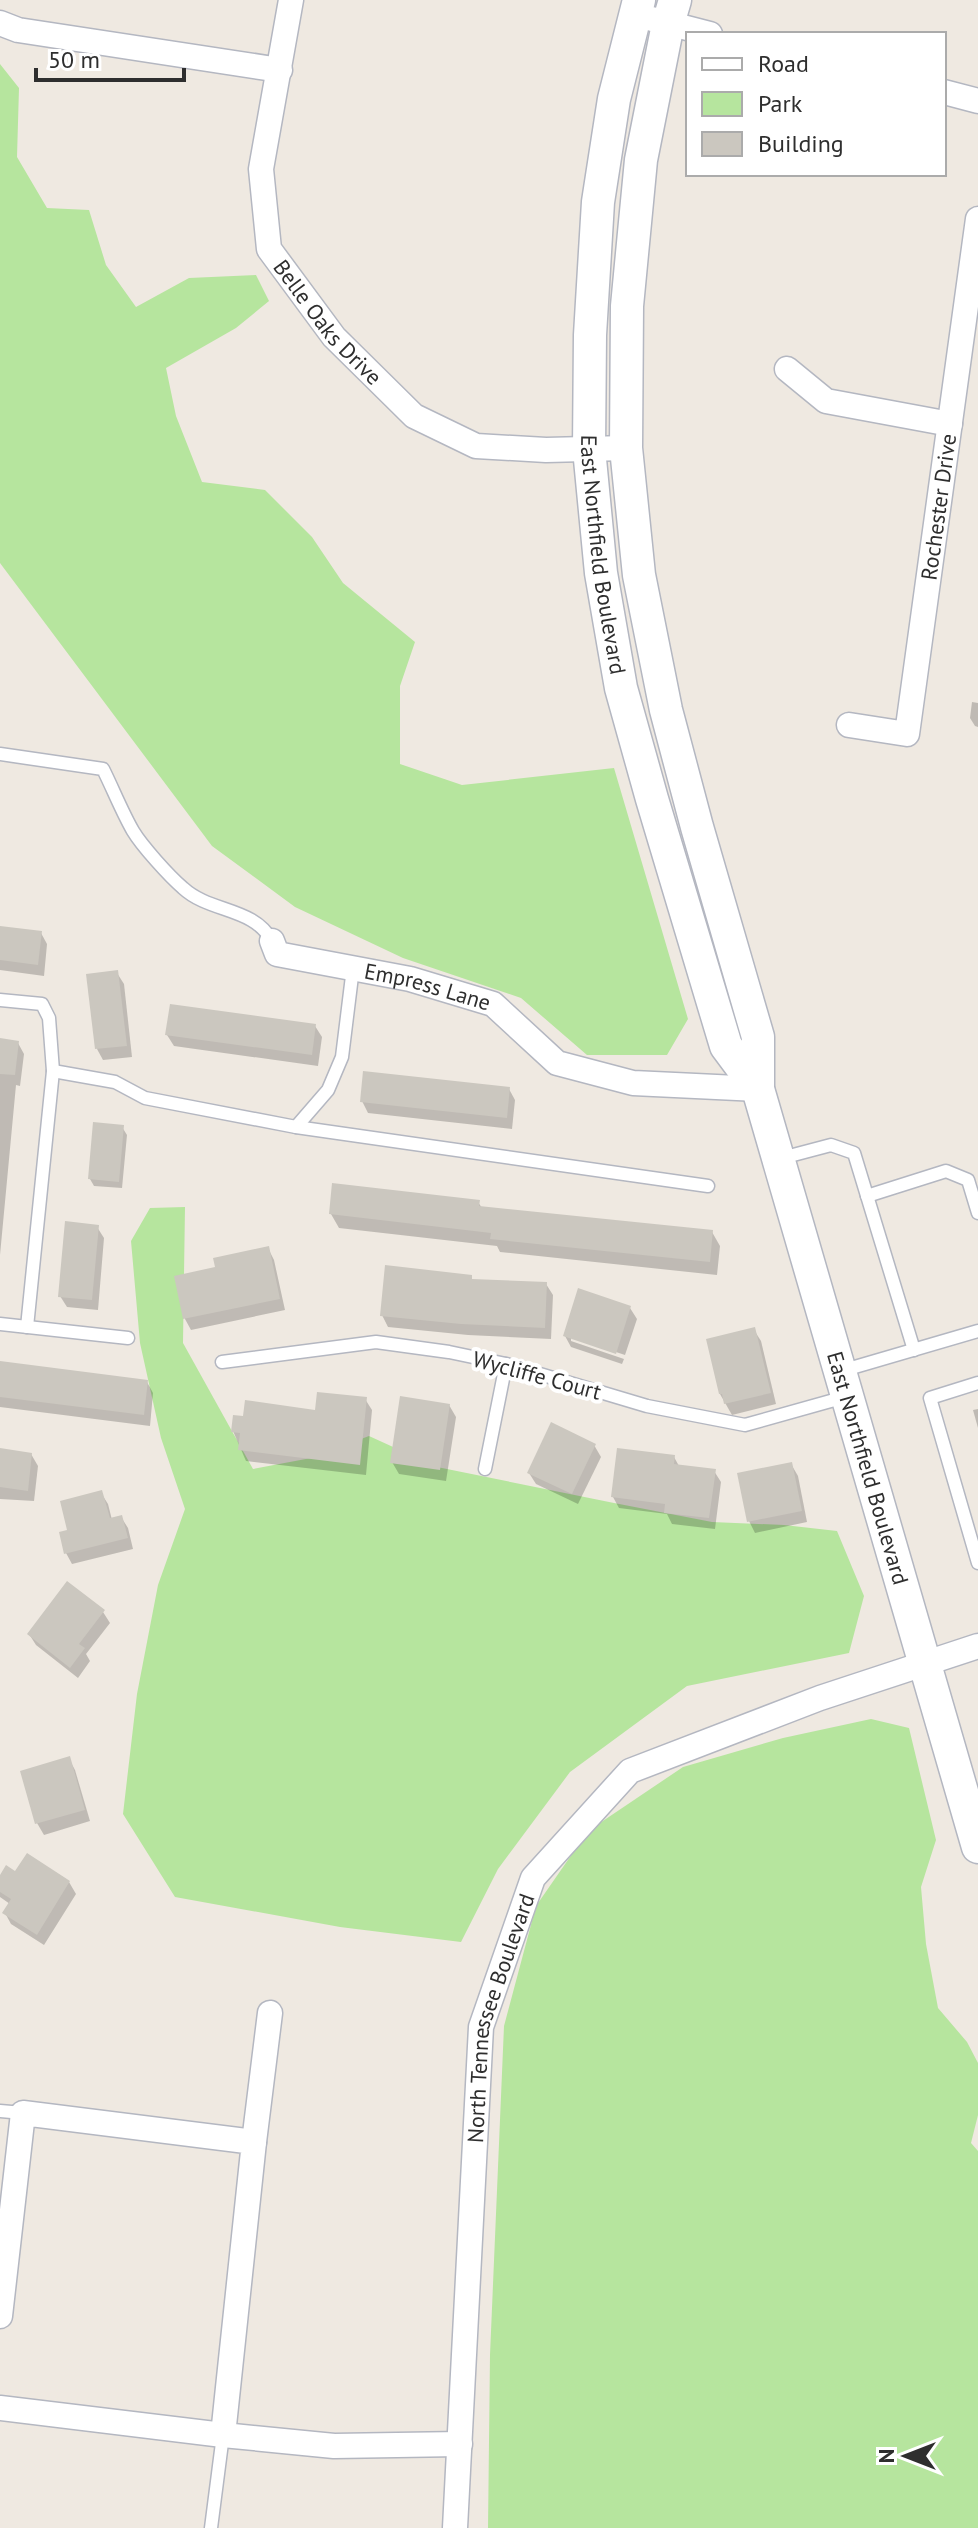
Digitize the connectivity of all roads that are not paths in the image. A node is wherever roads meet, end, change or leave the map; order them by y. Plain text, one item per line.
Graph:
1 (291, 0) edge
2 (636, 7) edge
3 (672, 12) edge
4 (0, 23) edge
5 (707, 32) edge
6 (280, 70) junction
7 (946, 93) edge
8 (978, 101) edge
9 (978, 219) edge
10 (787, 369) dead end
11 (950, 424) junction
12 (626, 448) junction
13 (589, 449) junction
14 (849, 725) dead end
15 (0, 754) edge
16 (272, 941) joint
17 (353, 968) junction
18 (0, 1000) edge
19 (53, 1071) junction
20 (758, 1089) junction
21 (296, 1127) junction
22 (778, 1159) junction
23 (708, 1186) dead end
24 (867, 1196) junction
25 (978, 1213) edge
26 (0, 1324) edge
27 (27, 1327) junction
28 (978, 1331) edge
29 (128, 1338) dead end
30 (914, 1350) junction
31 (222, 1362) dead end
32 (506, 1364) junction
33 (978, 1383) edge
34 (845, 1384) junction
35 (485, 1469) dead end
36 (978, 1563) edge
37 (978, 1646) edge
38 (925, 1663) junction
39 (978, 1847) edge
40 (270, 2013) dead end
41 (12, 2112) edge
42 (254, 2142) junction
43 (0, 2316) edge
44 (0, 2408) edge
45 (223, 2435) junction
46 (460, 2444) junction
47 (211, 2528) edge
48 (455, 2528) edge

1 - 6 street, Belle Oaks Drive
2 - 3 street
2 - 13 main road, East Northfield Boulevard
3 - 5 street
3 - 12 main road, East Northfield Boulevard
4 - 6 street
6 - 13 street, Belle Oaks Drive
7 - 8 street
9 - 11 street, Rochester Drive
10 - 11 street
11 - 14 street, Rochester Drive
12 - 13 street, Belle Oaks Drive
12 - 20 main road, East Northfield Boulevard
13 - 20 main road, East Northfield Boulevard
15 - 16 lane
16 - 17 street, Empress Lane
17 - 20 street, Empress Lane
17 - 21 lane
18 - 19 lane
19 - 21 lane
19 - 27 lane
20 - 22 main road, East Northfield Boulevard
21 - 23 lane
22 - 24 lane
22 - 34 main road, East Northfield Boulevard
24 - 25 lane
24 - 30 lane
26 - 27 lane
27 - 29 lane
28 - 30 lane, Wycliffe Court
30 - 34 lane, Wycliffe Court
31 - 32 lane, Wycliffe Court
32 - 34 lane, Wycliffe Court
32 - 35 lane
33 - 36 lane
34 - 38 main road, East Northfield Boulevard
37 - 38 street, North Tennessee Boulevard
38 - 39 main road, East Northfield Boulevard
38 - 46 street, North Tennessee Boulevard
40 - 42 street
41 - 42 street
41 - 43 street
42 - 45 street
44 - 45 street
45 - 46 street
45 - 47 lane
46 - 48 street, North Tennessee Boulevard

